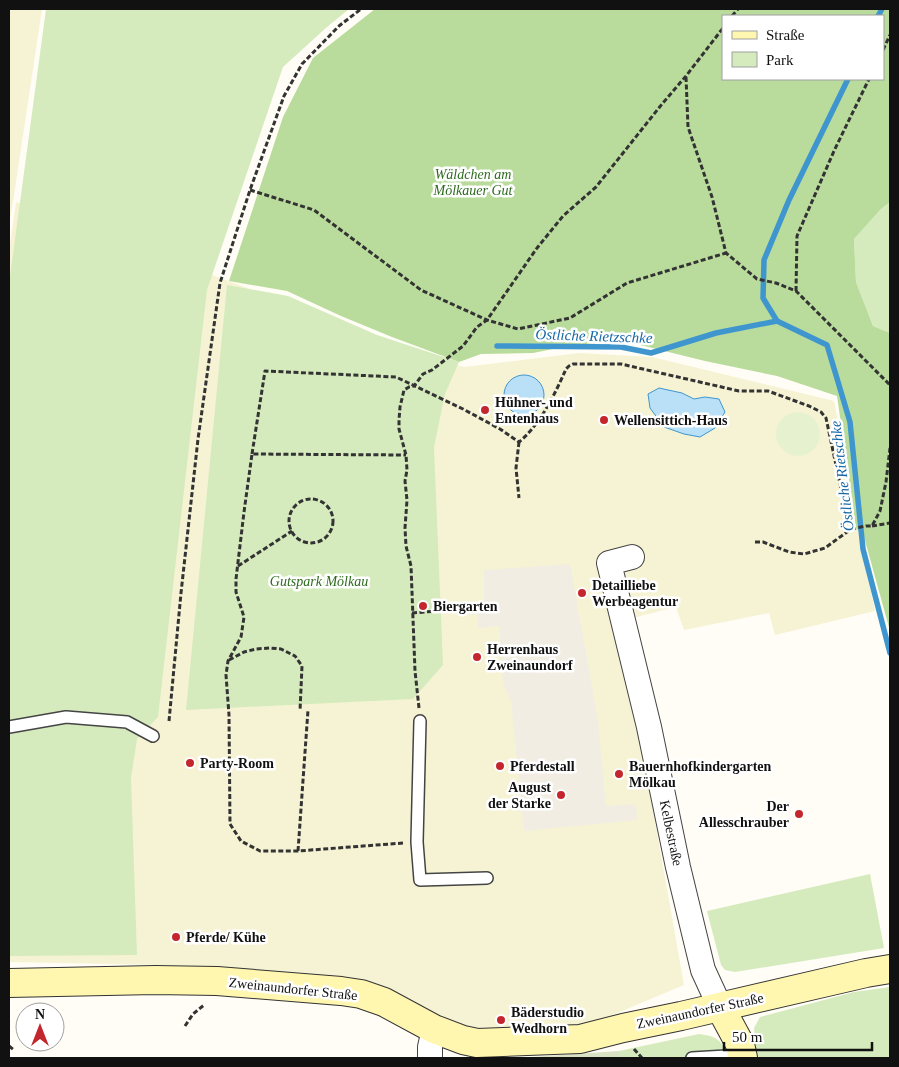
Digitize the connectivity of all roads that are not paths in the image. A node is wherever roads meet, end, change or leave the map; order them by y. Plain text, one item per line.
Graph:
1 (632, 557) dead end
2 (420, 721) road end
3 (9, 727) edge
4 (153, 736) dead end
5 (487, 878) dead end
6 (890, 969) edge
7 (9, 983) edge
8 (720, 1007) junction
9 (434, 1029) junction
10 (743, 1057) edge
11 (430, 1058) edge
12 (692, 1058) edge

1 - 8 street, Kelbestraße
2 - 5 lane
3 - 4 lane
6 - 8 street, Zweinaundorfer Straße
7 - 9 street, Zweinaundorfer Straße
8 - 9 street, Zweinaundorfer Straße
8 - 10 street
9 - 11 street
10 - 12 lane

